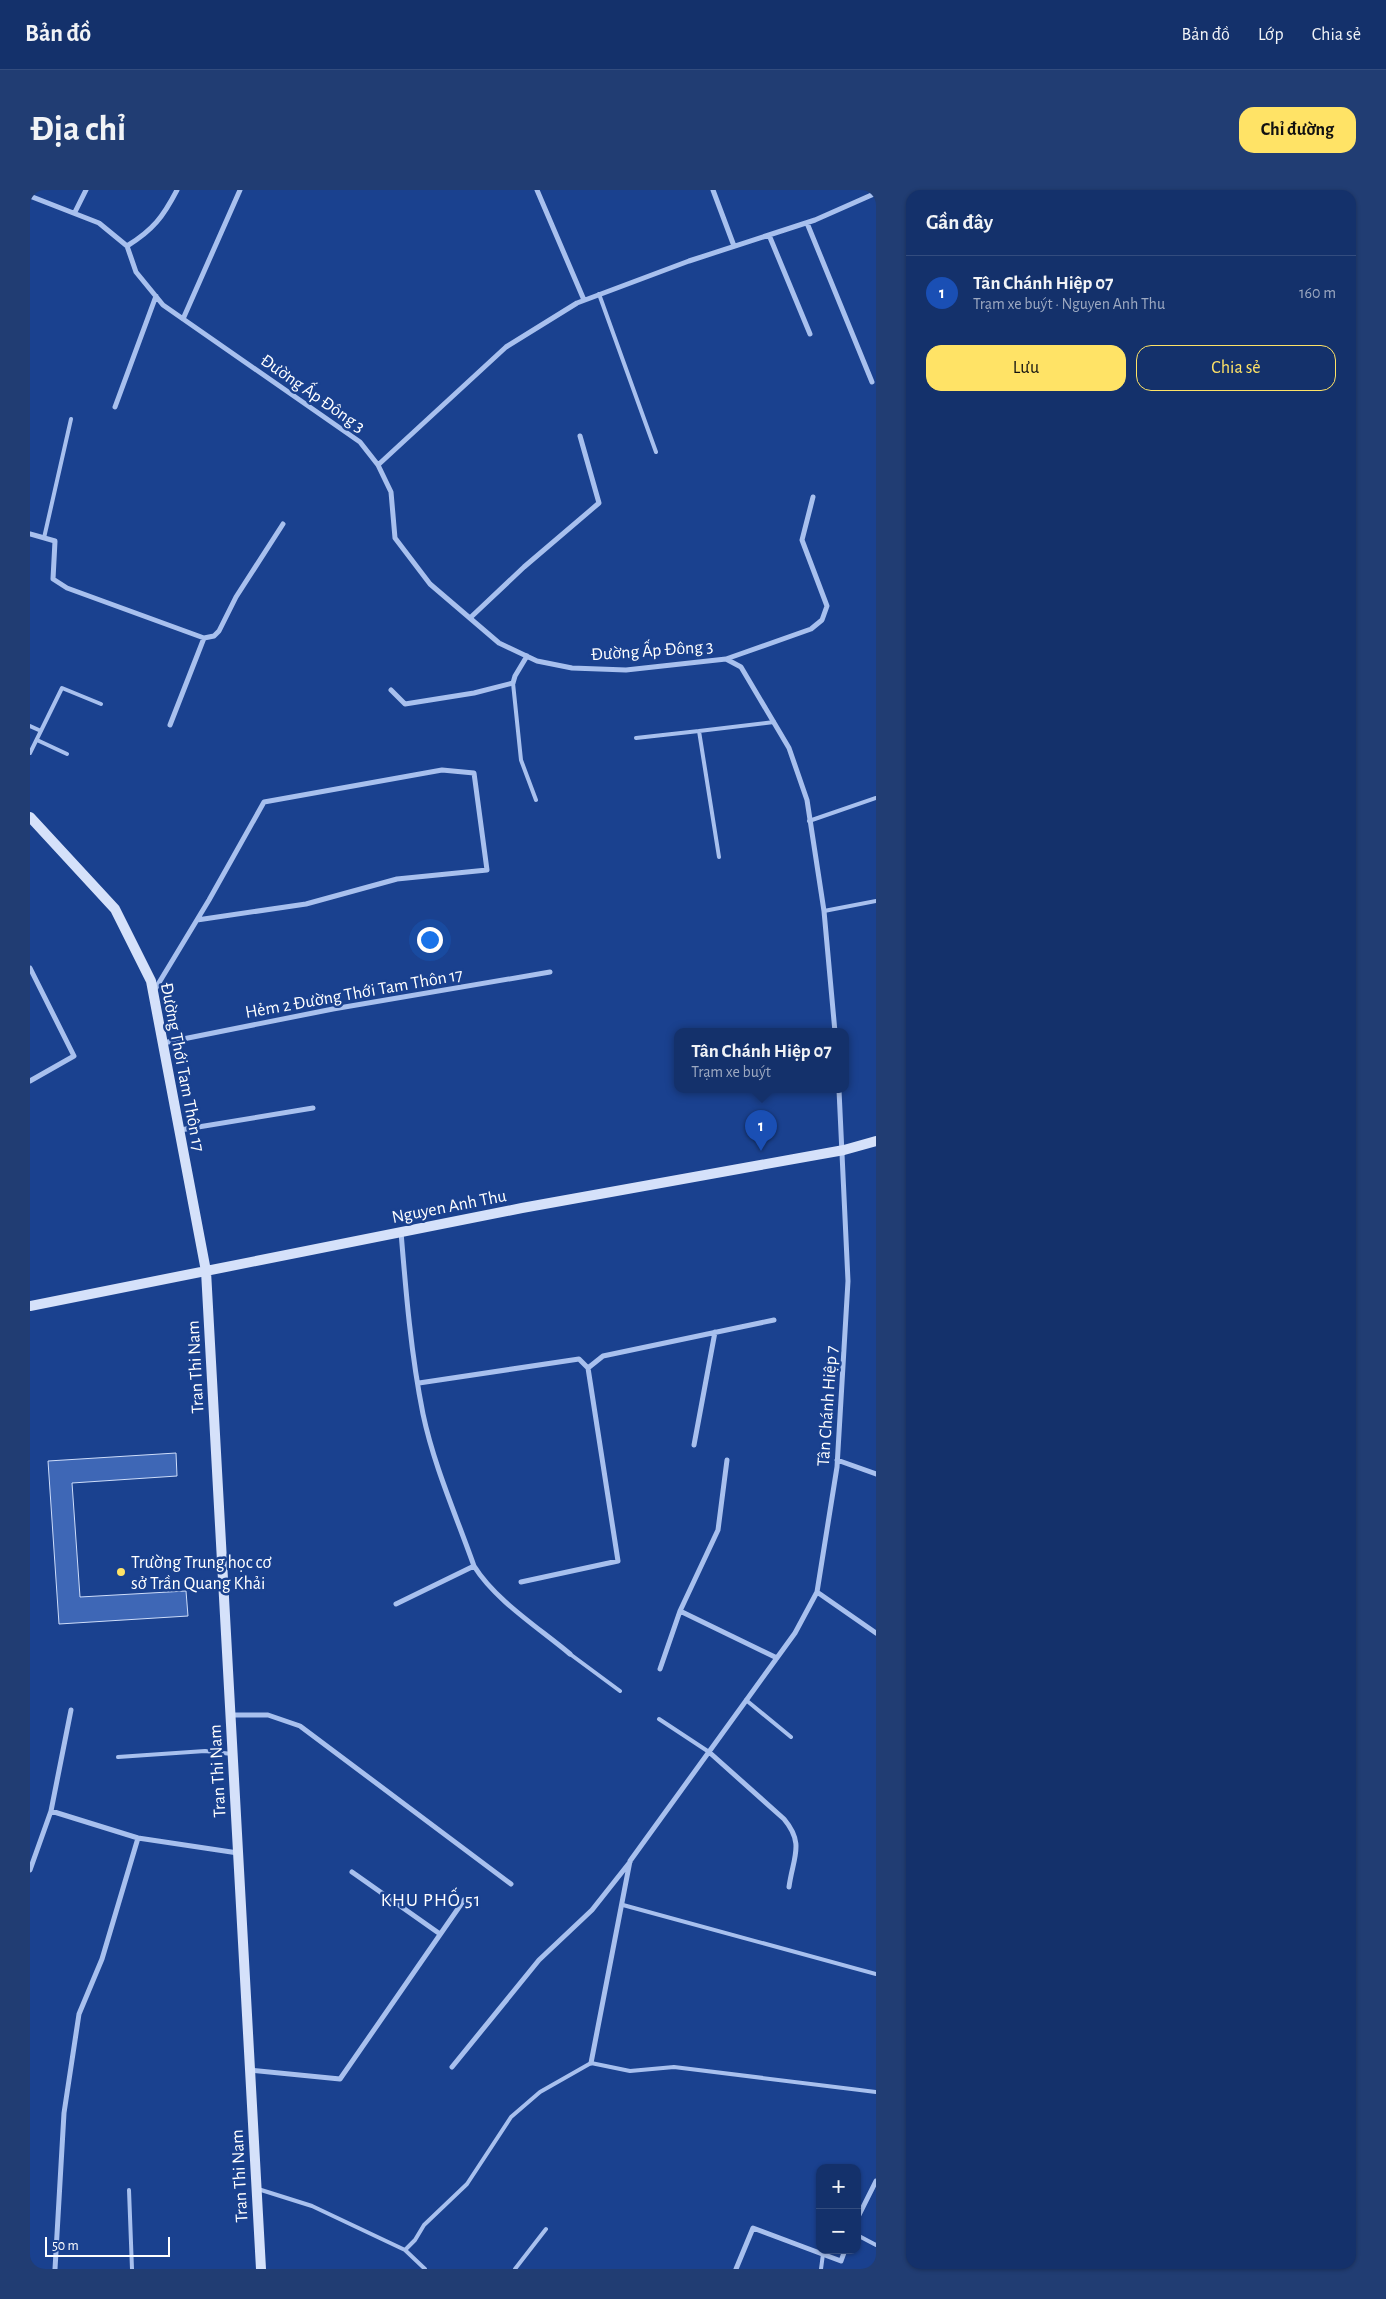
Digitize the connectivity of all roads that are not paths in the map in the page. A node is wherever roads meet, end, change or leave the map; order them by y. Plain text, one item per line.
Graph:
1 (86, 190) edge
2 (177, 190) edge
3 (240, 190) edge
4 (537, 190) edge
5 (713, 190) edge
6 (876, 193) edge
7 (30, 196) edge
8 (75, 212) junction
9 (807, 223) junction
10 (769, 234) junction
11 (127, 246) junction
12 (734, 246) junction
13 (599, 294) junction
14 (156, 296) junction
15 (584, 300) junction
16 (183, 319) junction
17 (810, 334) dead end
18 (872, 382) dead end
19 (115, 407) dead end
20 (71, 419) dead end
21 (580, 436) dead end
22 (656, 452) dead end
23 (378, 464) junction
24 (813, 497) dead end
25 (283, 524) dead end
26 (30, 534) edge
27 (44, 538) junction
28 (470, 618) junction
29 (204, 638) junction
30 (528, 656) junction
31 (726, 659) junction
32 (513, 683) junction
33 (391, 690) dead end
34 (101, 704) dead end
35 (774, 722) junction
36 (170, 725) dead end
37 (30, 726) edge
38 (41, 731) junction
39 (699, 731) junction
40 (636, 738) dead end
41 (37, 740) junction
42 (30, 753) edge
43 (67, 754) dead end
44 (876, 798) edge
45 (536, 800) dead end
46 (30, 817) edge
47 (809, 822) junction
48 (719, 857) dead end
49 (876, 902) edge
50 (824, 911) junction
51 (197, 920) junction
52 (30, 968) edge
53 (550, 972) dead end
54 (153, 993) junction
55 (835, 1028) edge
56 (162, 1043) junction
57 (30, 1081) edge
58 (839, 1093) edge
59 (313, 1108) dead end
60 (179, 1131) junction
61 (876, 1141) edge
62 (844, 1150) junction
63 (401, 1232) junction
64 (206, 1271) junction
65 (30, 1306) edge
66 (774, 1320) dead end
67 (715, 1332) junction
68 (588, 1368) junction
69 (419, 1383) junction
70 (694, 1445) dead end
71 (727, 1460) dead end
72 (837, 1460) junction
73 (876, 1474) edge
74 (474, 1566) junction
75 (521, 1582) dead end
76 (817, 1592) junction
77 (396, 1604) dead end
78 (680, 1611) junction
79 (876, 1633) edge
80 (570, 1654) joint
81 (777, 1658) junction
82 (660, 1670) dead end
83 (620, 1692) dead end
84 (746, 1700) junction
85 (71, 1710) dead end
86 (230, 1715) junction
87 (659, 1719) dead end
88 (791, 1737) dead end
89 (709, 1752) junction
90 (232, 1754) junction
91 (118, 1757) dead end
92 (51, 1811) junction
93 (138, 1838) junction
94 (238, 1853) junction
95 (630, 1861) junction
96 (30, 1870) edge
97 (352, 1872) dead end
98 (512, 1884) dead end
99 (789, 1887) dead end
100 (464, 1900) dead end
101 (623, 1905) junction
102 (440, 1934) junction
103 (876, 1974) edge
104 (591, 2064) junction
105 (452, 2067) dead end
106 (250, 2070) junction
107 (876, 2092) edge
108 (876, 2181) edge
109 (256, 2188) junction
110 (129, 2190) dead end
111 (861, 2211) edge
112 (546, 2229) dead end
113 (861, 2237) edge
114 (876, 2245) edge
115 (405, 2250) junction
116 (816, 2251) edge
117 (823, 2254) joint
118 (844, 2254) edge
119 (55, 2269) edge
120 (132, 2269) edge
121 (260, 2269) edge
122 (425, 2269) edge
123 (516, 2269) edge
124 (736, 2269) edge
125 (821, 2269) edge

1 - 8 street
2 - 11 street
3 - 16 street
4 - 15 street
5 - 12 street
6 - 9 street
7 - 8 street
8 - 11 street
9 - 10 street
9 - 18 street
10 - 12 street
10 - 17 street
11 - 14 street, Đường Ấp Đông 3
12 - 13 street
13 - 15 street
13 - 22 lane
14 - 16 street, Đường Ấp Đông 3
14 - 19 street
15 - 23 street
16 - 23 street, Đường Ấp Đông 3
20 - 27 lane
21 - 28 street
23 - 28 street, Đường Ấp Đông 3
24 - 31 street
25 - 29 street
26 - 27 street
27 - 29 street
28 - 30 street, Đường Ấp Đông 3
29 - 36 street
30 - 31 street, Đường Ấp Đông 3
30 - 32 street
31 - 35 street, Đường Ấp Đông 3
32 - 33 street
32 - 45 lane
34 - 38 lane
35 - 39 lane
35 - 47 street, Đường Ấp Đông 3
37 - 38 lane
38 - 41 lane
39 - 40 lane
39 - 48 lane
41 - 42 lane
41 - 43 lane
44 - 47 lane
46 - 54 street, Đường Thới Tam Thôn 17
47 - 50 street, Đường Ấp Đông 3
49 - 50 lane
50 - 55 street, Đường Ấp Đông 3
51 - 51 street
51 - 54 street
52 - 57 street
53 - 56 street, Hẻm 2 Đường Thới Tam Thôn 17
54 - 56 street, Đường Thới Tam Thôn 17
56 - 60 street, Đường Thới Tam Thôn 17
58 - 62 street
59 - 60 street
60 - 64 street, Đường Thới Tam Thôn 17
61 - 62 street, Nguyen Anh Thu
62 - 63 street, Nguyen Anh Thu
62 - 72 street, Tân Chánh Hiệp 7
63 - 64 street, Nguyen Anh Thu
63 - 69 street
64 - 65 street, Nguyen Anh Thu
64 - 86 street, Tran Thi Nam
66 - 67 street
67 - 68 street
67 - 70 street
68 - 69 street
68 - 75 street
69 - 74 street
71 - 78 street
72 - 73 street
72 - 76 street, Tân Chánh Hiệp 7
74 - 77 street
74 - 80 street
76 - 79 street
76 - 81 street, Tân Chánh Hiệp 7
78 - 81 street
78 - 82 street
80 - 83 lane
81 - 84 street, Tân Chánh Hiệp 7
84 - 88 lane
84 - 89 street, Tân Chánh Hiệp 7
85 - 92 street
86 - 90 street, Tran Thi Nam
86 - 98 street
87 - 89 lane
89 - 95 street, Tân Chánh Hiệp 7
89 - 99 street
90 - 91 lane
90 - 94 street, Tran Thi Nam
92 - 93 street
92 - 96 street
93 - 94 street
93 - 119 street
94 - 106 street, Tran Thi Nam
95 - 101 street
95 - 105 street, Tân Chánh Hiệp 7
97 - 102 street
100 - 102 street
101 - 103 lane
101 - 104 street
102 - 106 street
104 - 107 lane
104 - 115 lane
106 - 109 street, Tran Thi Nam
108 - 111 street
109 - 115 lane
109 - 121 street, Tran Thi Nam
110 - 120 lane
112 - 123 lane
113 - 114 lane
115 - 122 lane
116 - 124 street
117 - 118 street
117 - 125 lane

